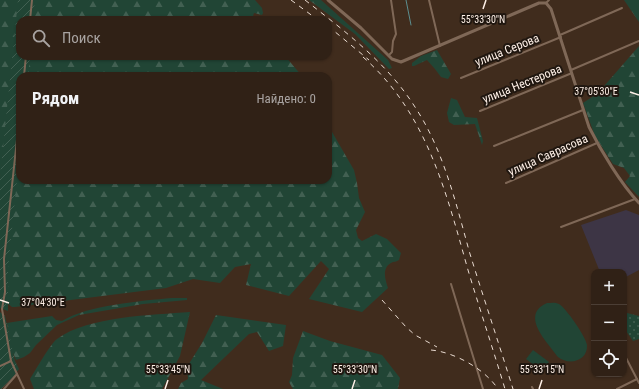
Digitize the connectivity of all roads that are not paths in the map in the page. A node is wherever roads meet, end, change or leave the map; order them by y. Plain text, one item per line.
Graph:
1 (32, 0) edge
2 (328, 0) edge
3 (391, 0) edge
4 (430, 0) edge
5 (547, 1) edge
6 (622, 8) dead end
7 (30, 16) edge
8 (560, 36) junction
9 (639, 41) edge
10 (440, 46) junction
11 (389, 55) junction
12 (26, 60) edge
13 (24, 72) edge
14 (571, 72) junction
15 (461, 78) dead end
16 (583, 110) junction
17 (480, 111) dead end
18 (597, 143) junction
19 (494, 146) dead end
20 (16, 149) edge
21 (506, 183) dead end
22 (634, 199) junction
23 (639, 203) edge
24 (561, 227) dead end
25 (451, 284) dead end
26 (627, 360) edge
27 (11, 361) junction
28 (0, 366) edge
29 (17, 374) junction
30 (637, 379) junction
31 (639, 383) edge
32 (4, 389) edge
33 (24, 389) edge
34 (482, 389) edge
35 (617, 389) edge

1 - 7 street
2 - 11 main road
3 - 11 street
4 - 10 street
5 - 8 main road
5 - 10 main road
6 - 8 street, улица Серова
8 - 14 main road
8 - 15 street, улица Серова
9 - 14 street, улица Нестерова
10 - 11 main road
12 - 13 street
14 - 16 main road
14 - 17 street, улица Нестерова
16 - 18 main road
16 - 19 street
18 - 21 street, улица Саврасова
18 - 22 main road
20 - 27 street
22 - 23 main road
22 - 24 street
25 - 34 street
26 - 30 street
27 - 28 street
27 - 29 street
29 - 32 street
29 - 33 street
30 - 31 street
30 - 35 street

